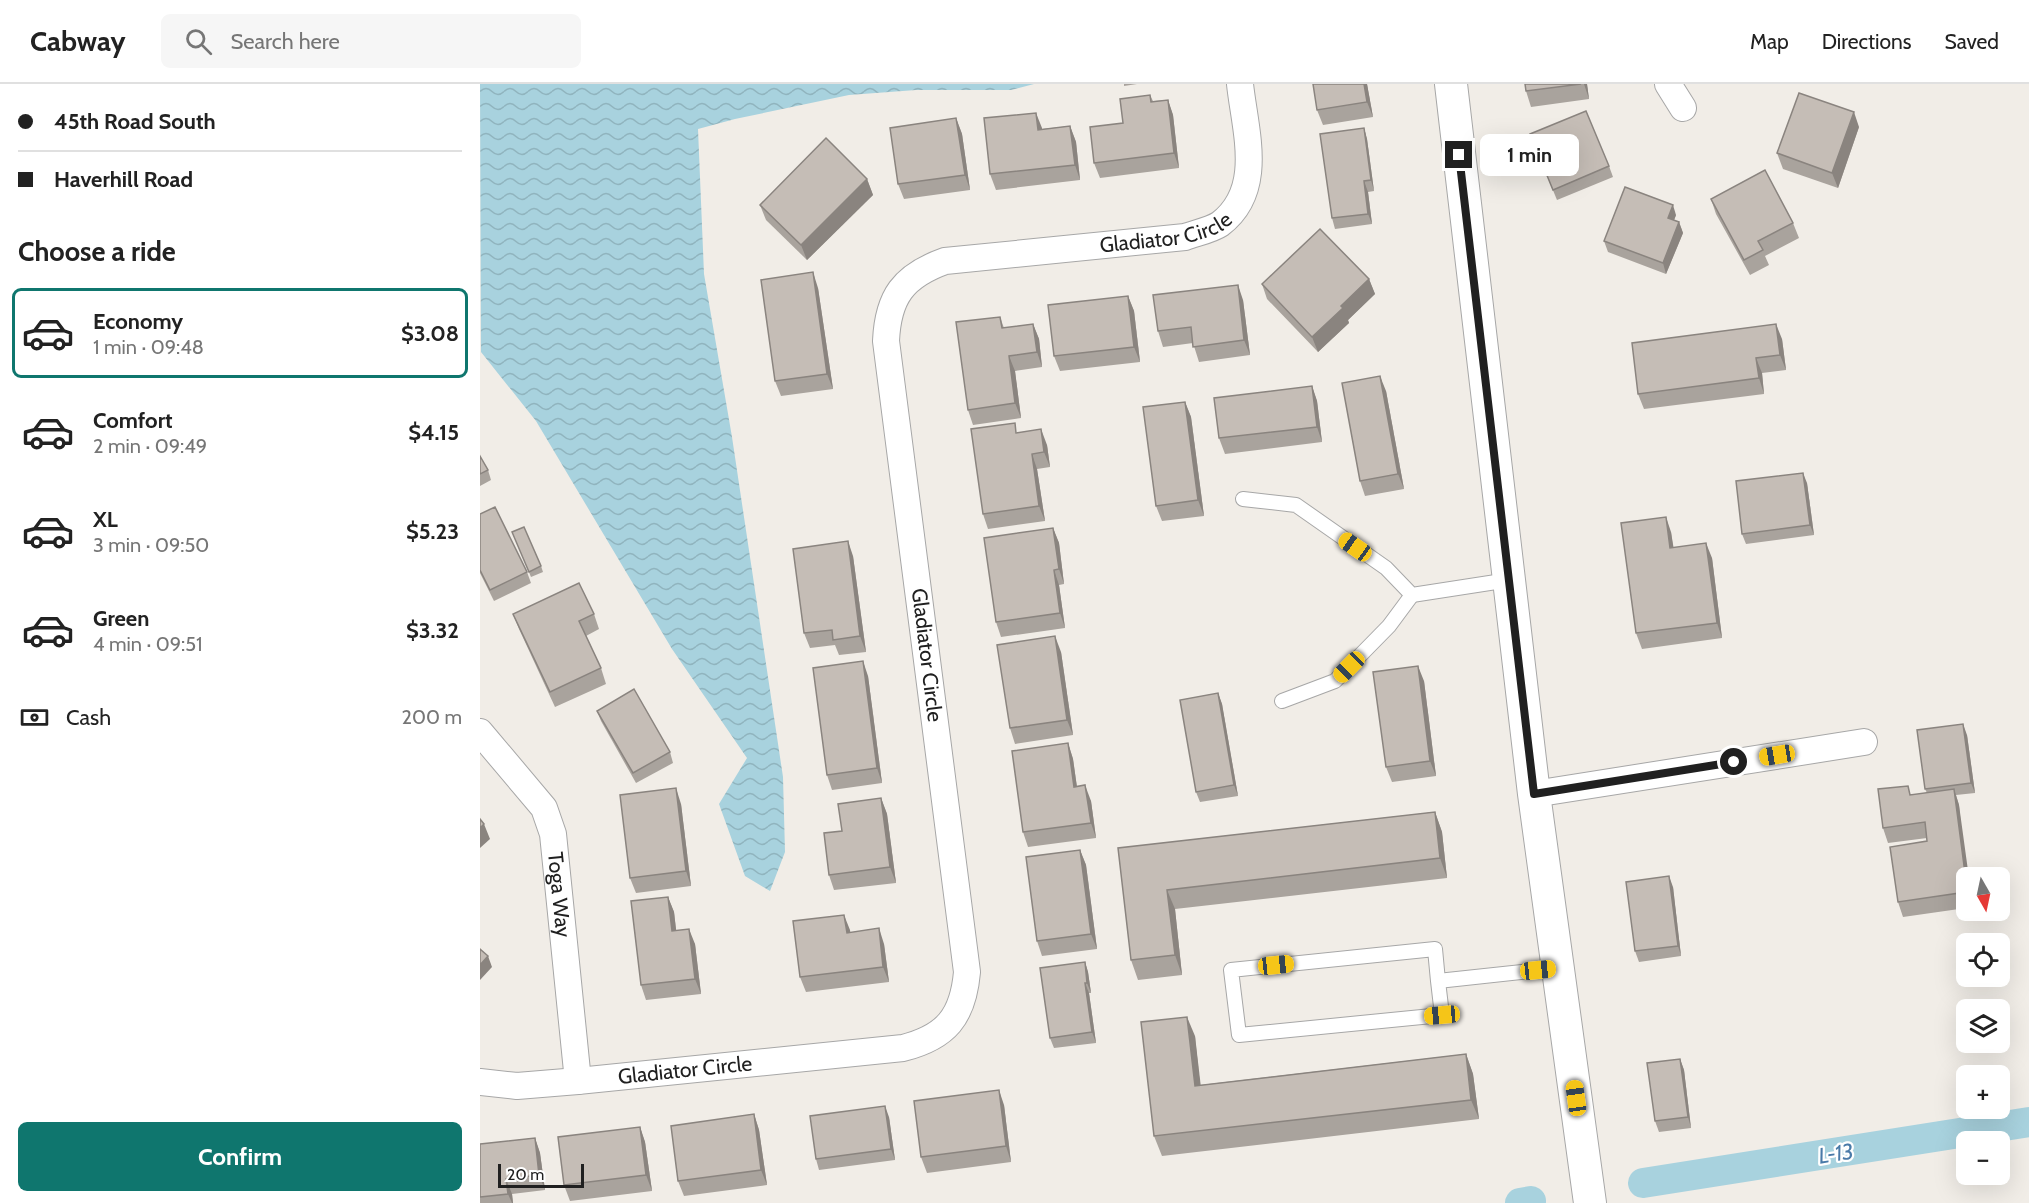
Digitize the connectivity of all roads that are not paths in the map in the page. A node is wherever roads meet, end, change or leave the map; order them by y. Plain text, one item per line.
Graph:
1 (1240, 84) edge
2 (1451, 84) edge
3 (1668, 84) edge
4 (1683, 108) dead end
5 (1243, 499) dead end
6 (1509, 580) junction
7 (1412, 594) junction
8 (1282, 701) dead end
9 (480, 732) edge
10 (1864, 742) dead end
11 (1534, 794) junction
12 (1558, 968) junction
13 (1438, 981) junction
14 (578, 1081) junction
15 (480, 1082) edge
16 (1590, 1203) edge

1 - 14 street, Gladiator Circle
2 - 6 street
3 - 4 street
5 - 7 lane
6 - 7 lane
6 - 11 street
7 - 8 lane
9 - 14 street, Toga Way
10 - 11 street
11 - 12 street
12 - 13 lane
12 - 16 street
13 - 13 lane
14 - 15 street, Gladiator Circle

